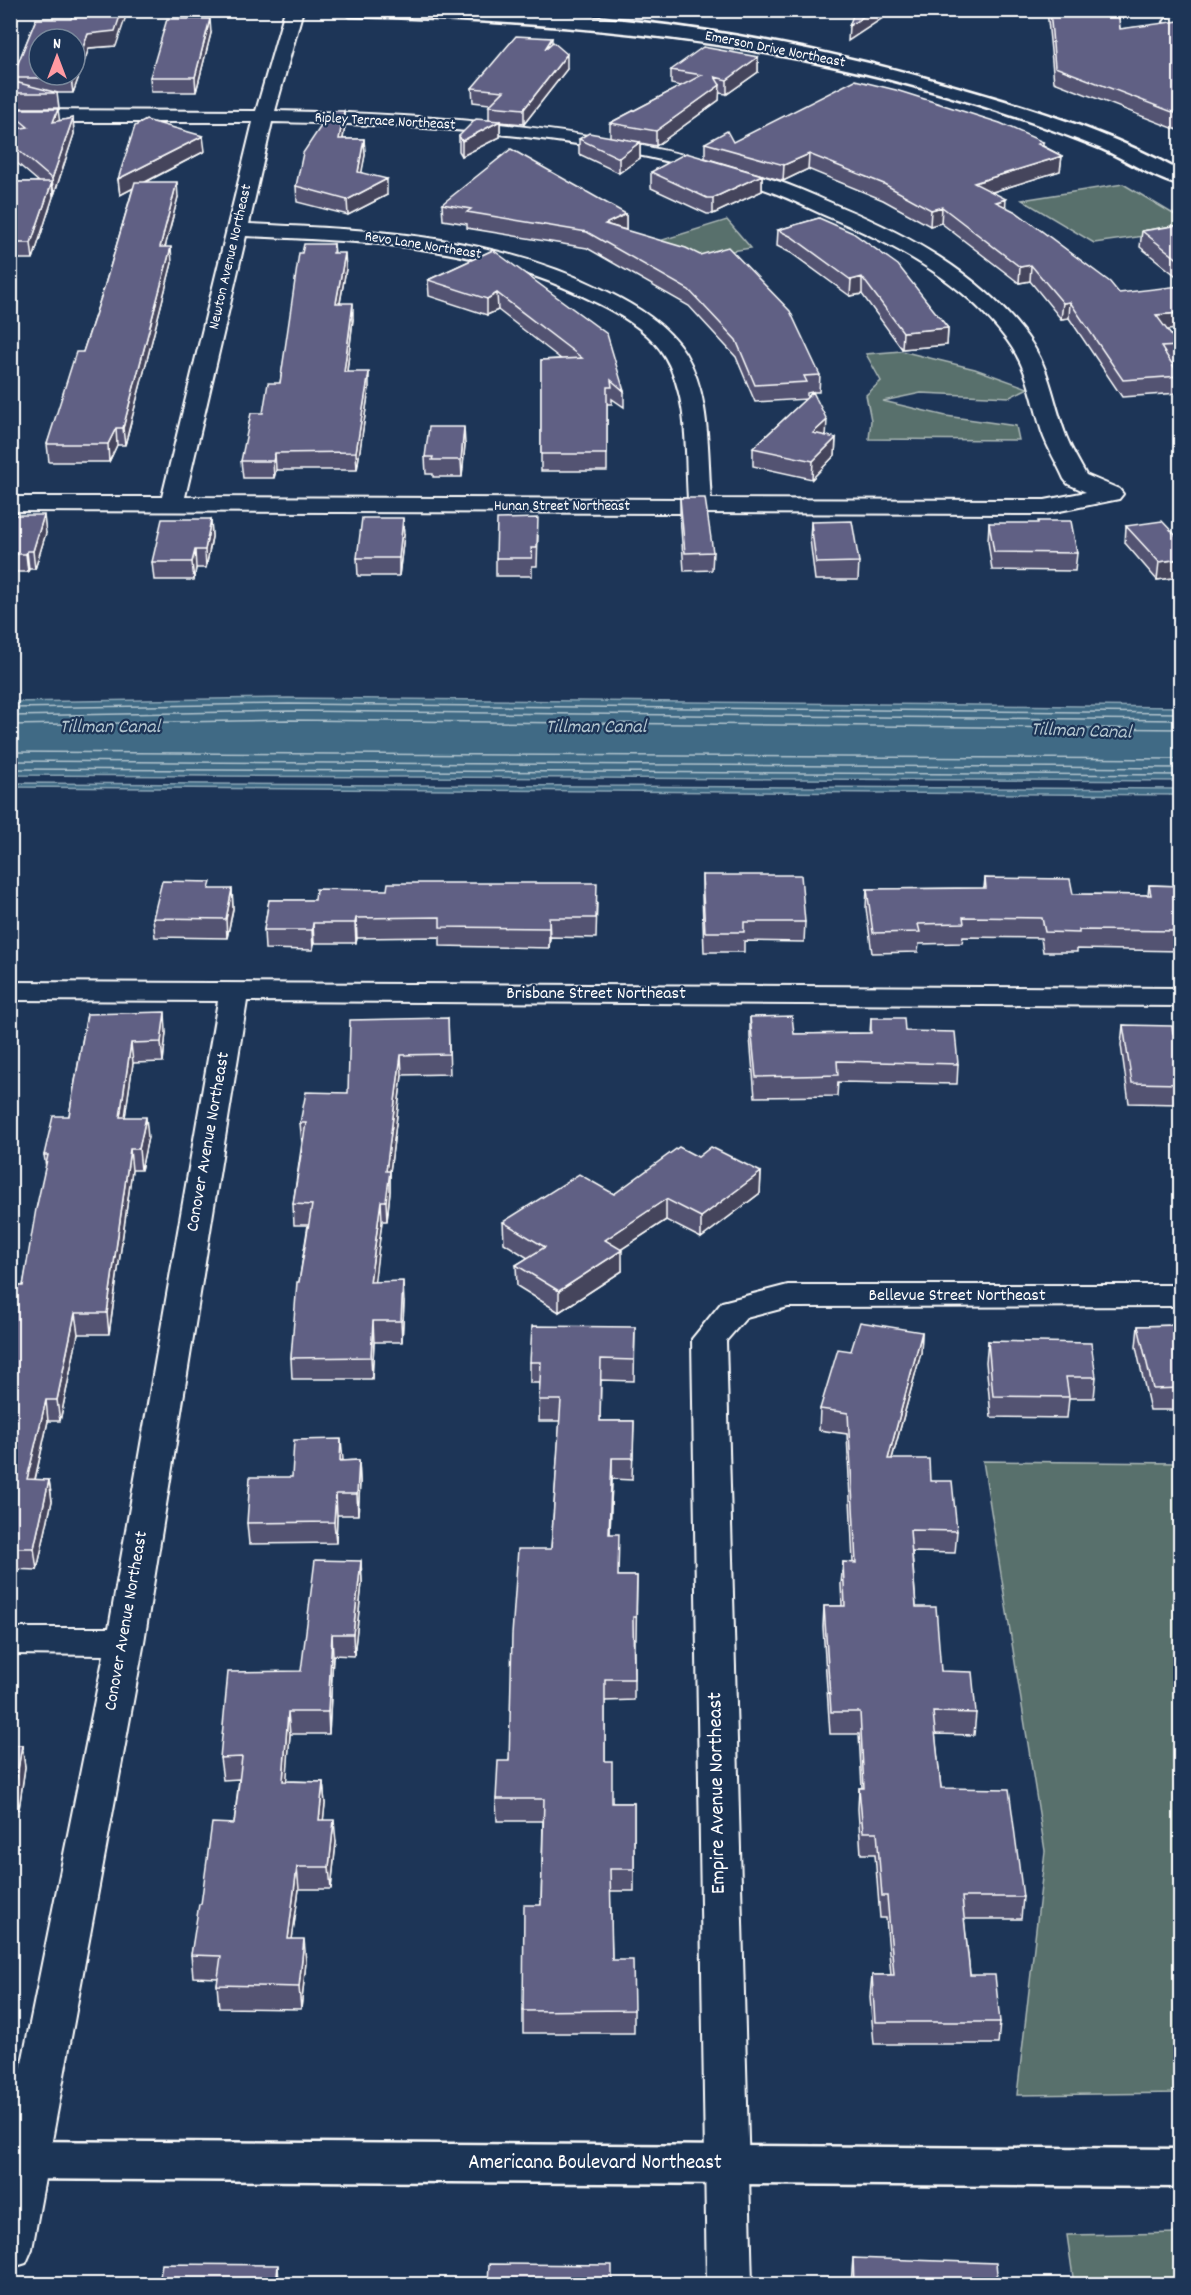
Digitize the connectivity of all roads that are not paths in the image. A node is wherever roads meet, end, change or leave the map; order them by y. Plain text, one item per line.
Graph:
1 (294, 10) edge
2 (350, 10) edge
3 (10, 116) edge
4 (264, 117) junction
5 (1176, 172) edge
6 (238, 230) junction
7 (1111, 494) joint
8 (10, 504) edge
9 (172, 504) junction
10 (700, 508) junction
11 (10, 991) edge
12 (234, 992) junction
13 (1180, 997) edge
14 (1180, 1296) edge
15 (735, 1310) joint
16 (10, 1641) edge
17 (125, 1642) junction
18 (18, 2160) edge
19 (725, 2165) junction
20 (1180, 2168) edge
21 (10, 2249) edge
22 (729, 2284) edge

1 - 4 street, Newton Avenue Northeast
2 - 5 street, Emerson Drive Northeast
3 - 4 street, Ripley Terrace Northeast
4 - 6 street, Newton Avenue Northeast
4 - 7 street, Ripley Terrace Northeast
6 - 9 street, Newton Avenue Northeast
6 - 10 street, Revo Lane Northeast
7 - 10 street, Hunan Street Northeast
8 - 9 street, Hunan Street Northeast
9 - 10 street, Hunan Street Northeast
11 - 12 street, Brisbane Street Northeast
12 - 13 street, Brisbane Street Northeast
12 - 17 street, Conover Avenue Northeast
14 - 15 street, Bellevue Street Northeast
15 - 19 street, Empire Avenue Northeast
16 - 17 street
17 - 18 street, Conover Avenue Northeast
18 - 19 street, Americana Boulevard Northeast
18 - 21 street, Conover Avenue Northeast
19 - 20 street, Americana Boulevard Northeast
19 - 22 street, Empire Avenue Northeast

